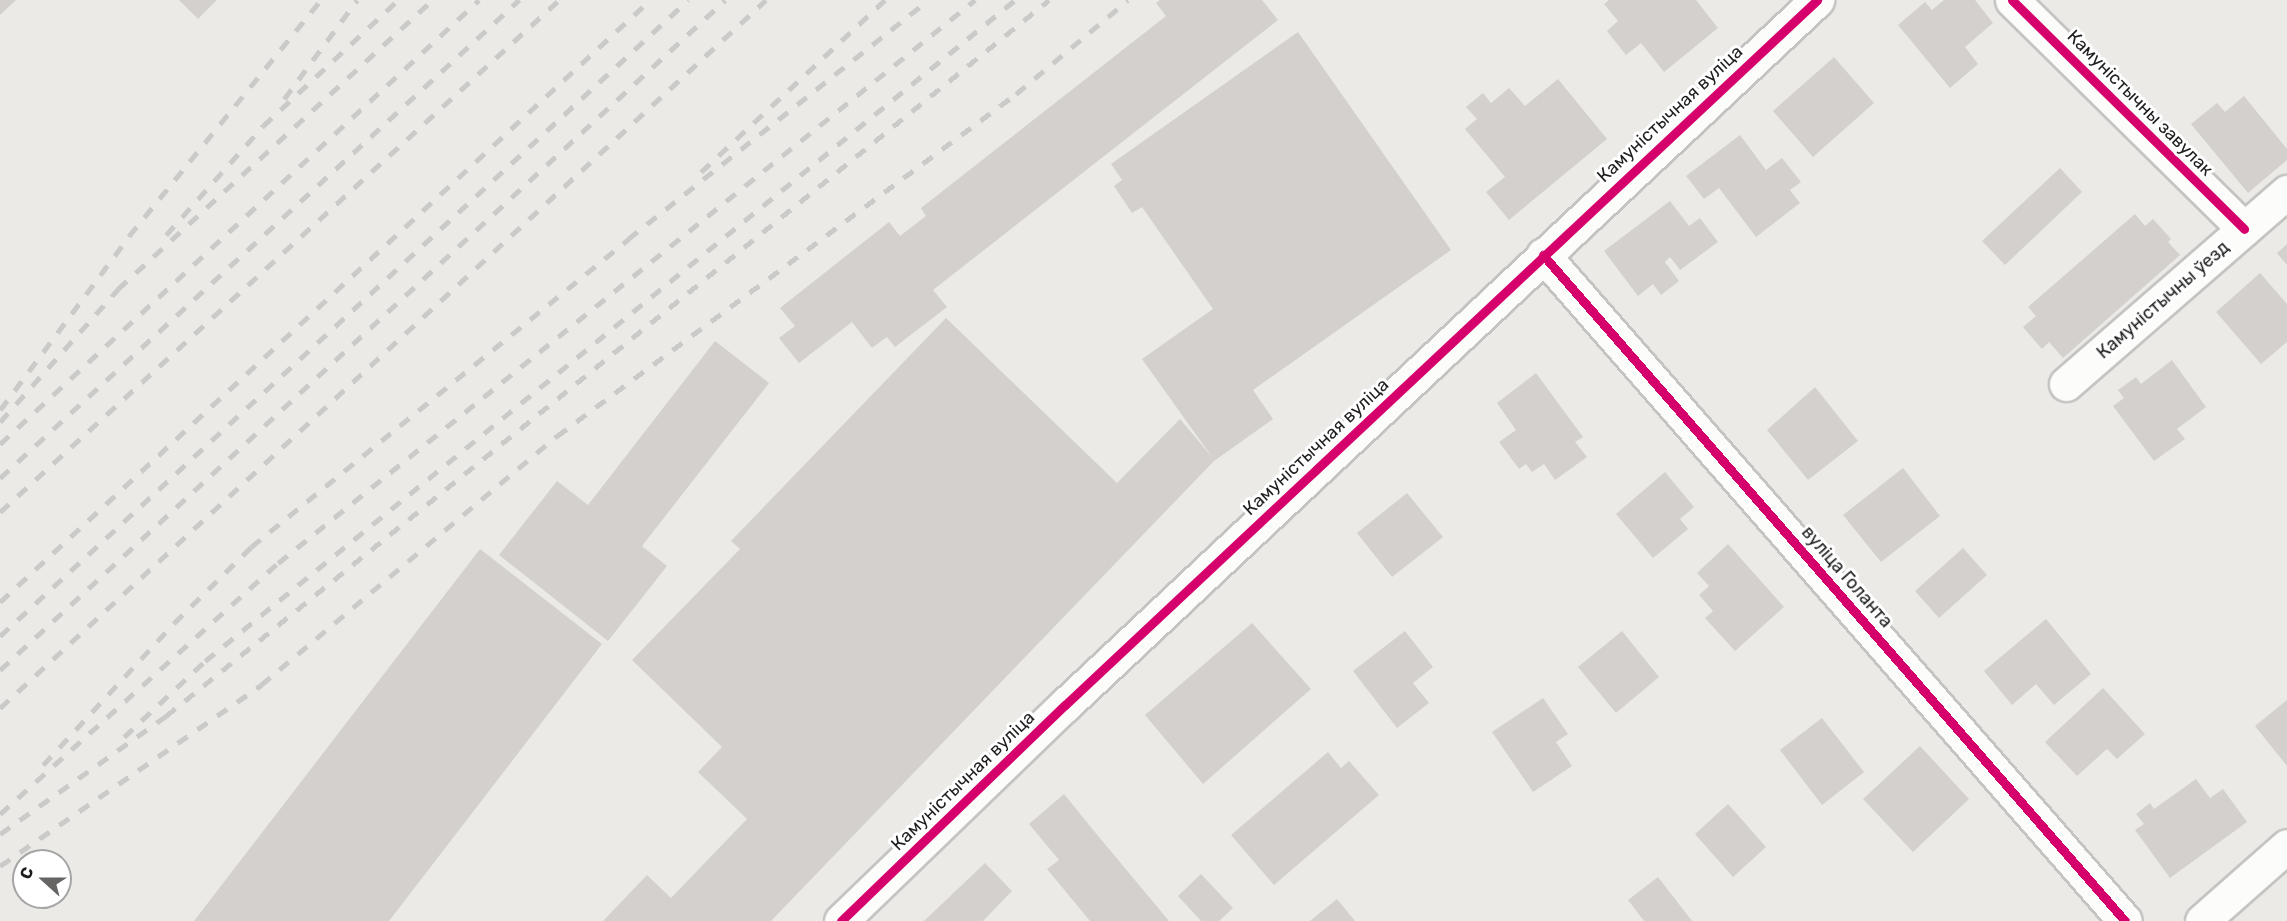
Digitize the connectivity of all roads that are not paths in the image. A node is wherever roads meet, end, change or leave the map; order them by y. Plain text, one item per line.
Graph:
1 (1817, 0) edge
2 (2012, 0) edge
3 (2287, 192) edge
4 (2244, 229) junction
5 (1543, 255) junction
6 (2066, 384) dead end
7 (2287, 846) edge
8 (841, 921) edge
9 (2125, 921) edge
10 (2202, 921) edge

1 - 5 street, Камуністычная вуліца
2 - 4 street, Камуністычны завулак
3 - 4 street, Камуністычны ўезд
4 - 6 street, Камуністычны ўезд
5 - 8 street, Камуністычная вуліца
5 - 9 street, вуліца Голанта
7 - 10 street

